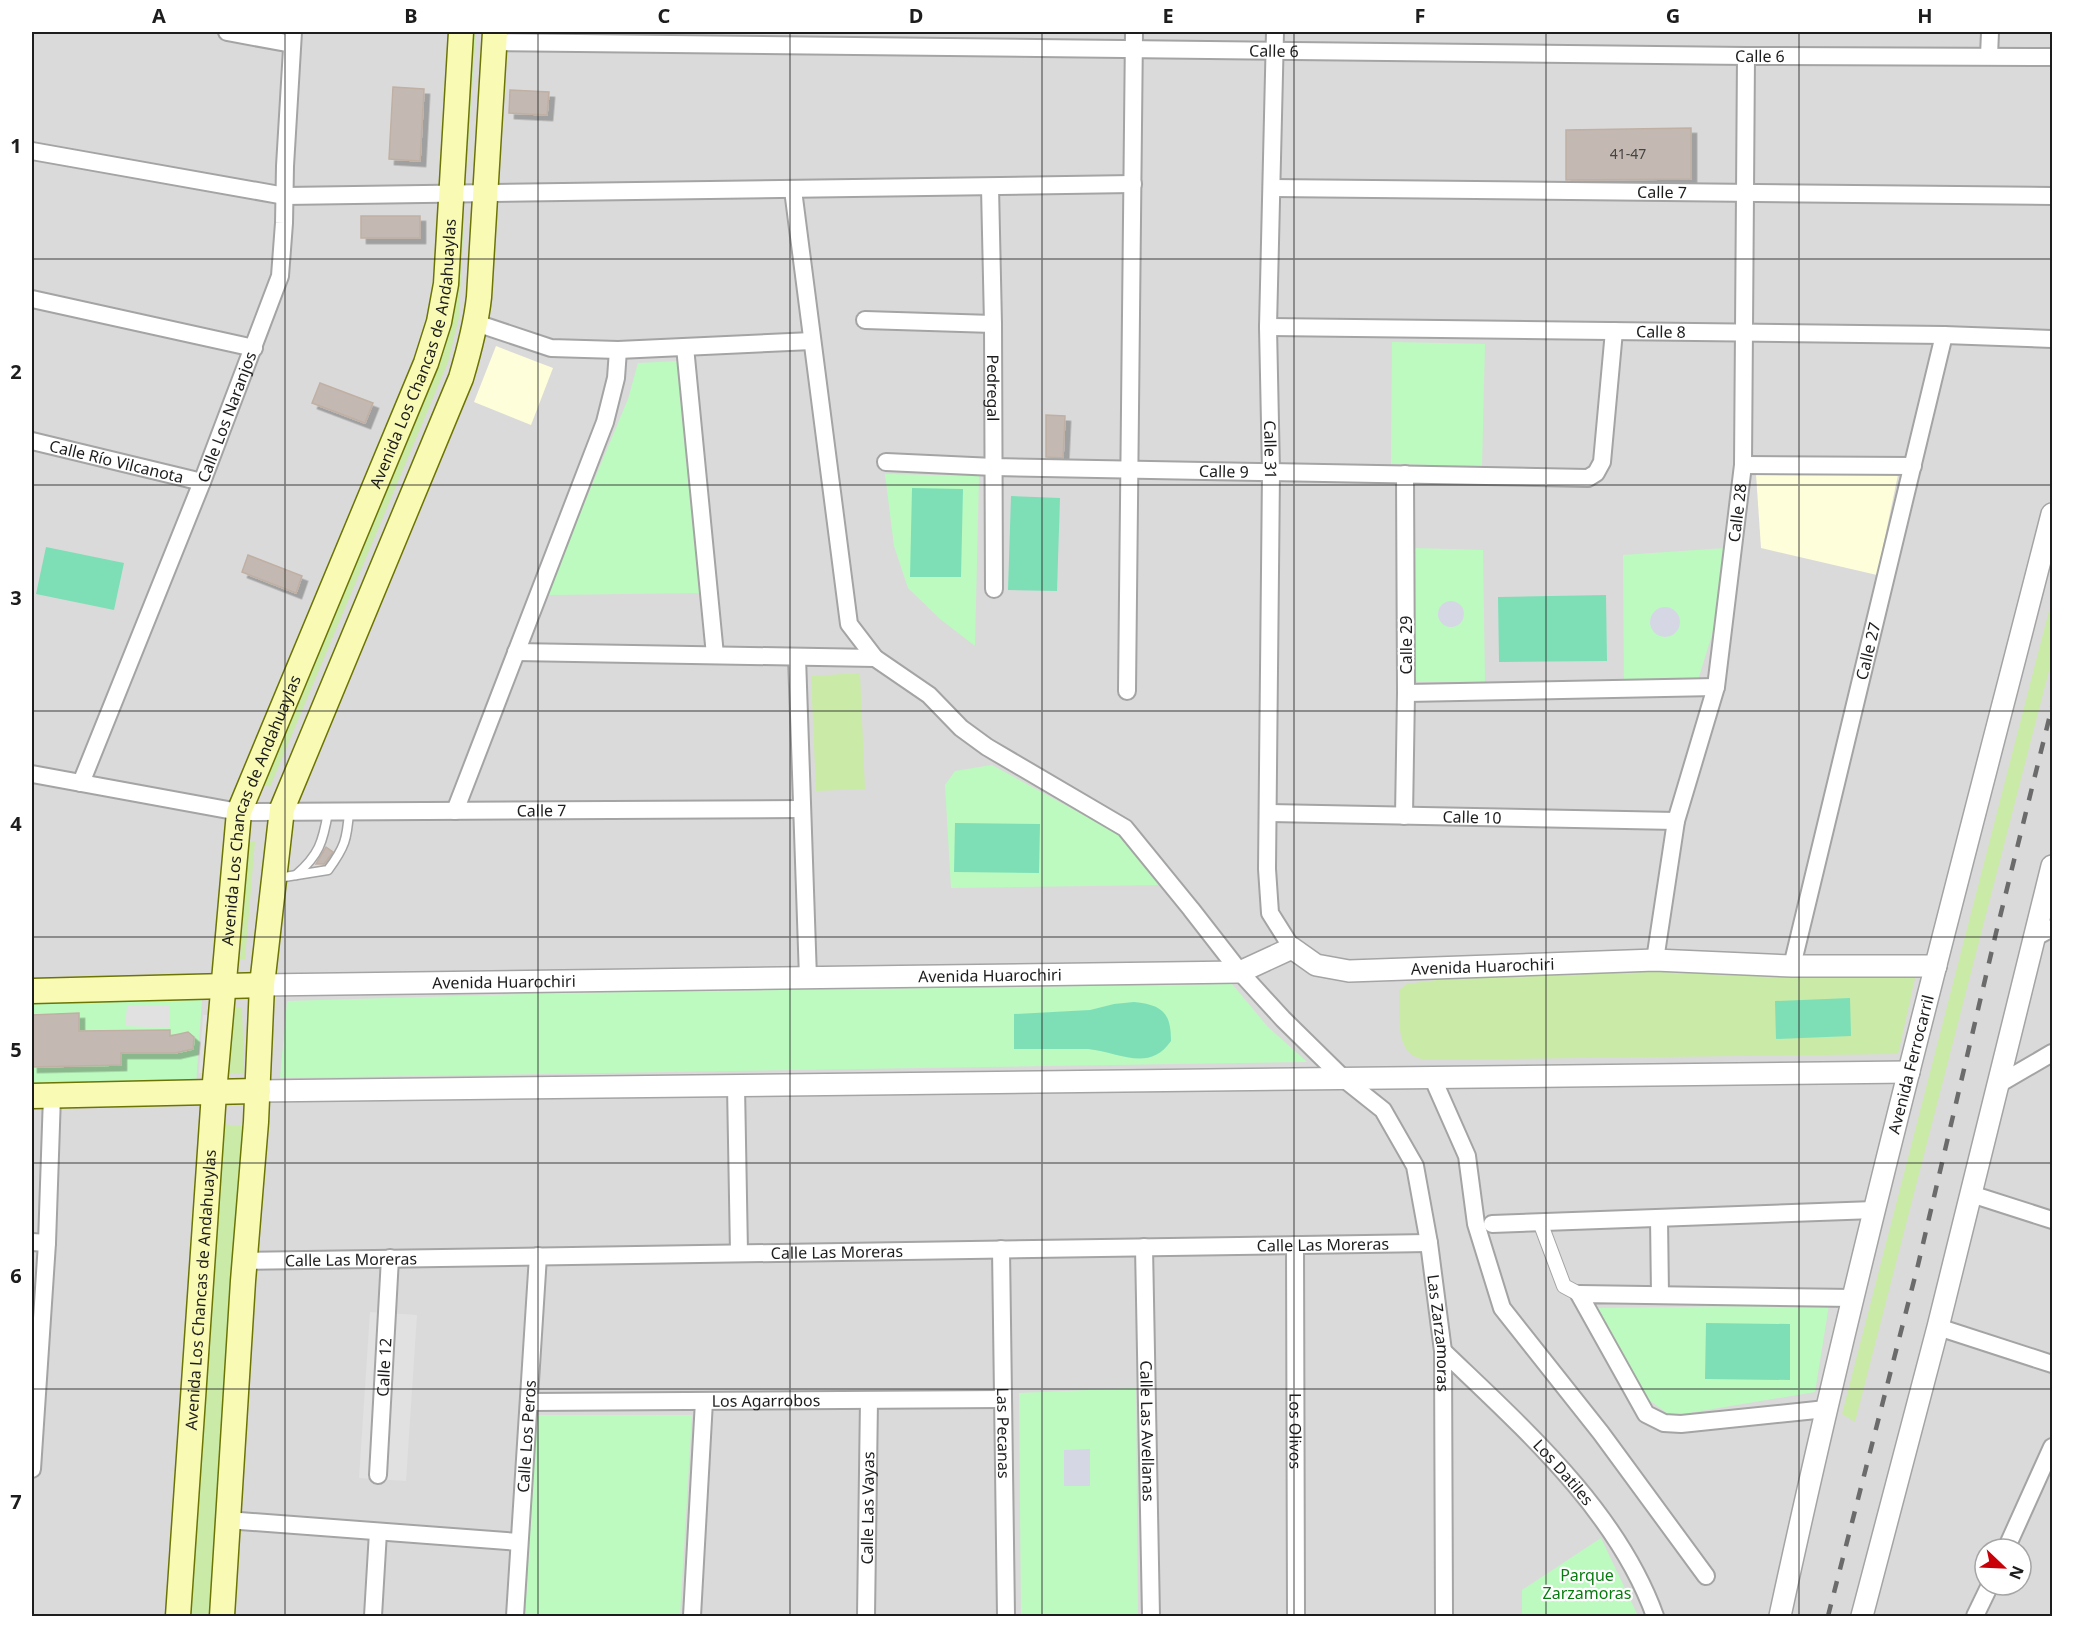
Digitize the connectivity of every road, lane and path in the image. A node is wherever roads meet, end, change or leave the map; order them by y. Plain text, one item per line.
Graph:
1 (227, 32) edge
2 (461, 32) edge
3 (1134, 32) edge
4 (1275, 32) edge
5 (1990, 32) edge
6 (495, 37) edge
7 (292, 38) edge
8 (991, 40) edge
9 (1134, 49) junction
10 (1275, 51) junction
11 (1746, 56) junction
12 (1989, 56) junction
13 (2052, 57) edge
14 (32, 151) edge
15 (1133, 184) junction
16 (990, 187) junction
17 (1272, 188) junction
18 (793, 190) junction
19 (1746, 192) junction
20 (452, 193) junction
21 (485, 195) junction
22 (285, 196) junction
23 (2052, 196) edge
24 (32, 299) edge
25 (865, 320) dead end
26 (476, 323) junction
27 (993, 324) junction
28 (1268, 327) junction
29 (1614, 331) junction
30 (1744, 333) junction
31 (1944, 335) junction
32 (2052, 339) edge
33 (812, 341) junction
34 (685, 347) junction
35 (254, 348) junction
36 (618, 350) junction
37 (32, 441) edge
38 (886, 462) dead end
39 (1743, 465) junction
40 (1913, 466) junction
41 (994, 467) junction
42 (1129, 469) junction
43 (1271, 472) junction
44 (1405, 474) junction
45 (202, 482) junction
46 (2052, 514) edge
47 (994, 589) dead end
48 (516, 652) junction
49 (715, 655) junction
50 (797, 657) junction
51 (875, 658) junction
52 (1716, 687) junction
53 (1127, 691) dead end
54 (1406, 693) junction
55 (32, 774) edge
56 (81, 783) junction
57 (802, 809) junction
58 (455, 811) junction
59 (239, 812) junction
60 (281, 812) junction
61 (328, 812) junction
62 (349, 812) junction
63 (1268, 813) junction
64 (1404, 816) junction
65 (1676, 821) junction
66 (2052, 866) edge
67 (285, 877) junction
68 (2043, 933) edge
69 (1292, 948) junction
70 (1655, 960) junction
71 (1792, 966) junction
72 (1936, 966) junction
73 (1240, 972) junction
74 (807, 978) junction
75 (262, 985) junction
76 (224, 987) junction
77 (32, 991) edge
78 (2052, 1053) edge
79 (1909, 1072) junction
80 (1344, 1079) junction
81 (1432, 1079) junction
82 (1997, 1085) junction
83 (736, 1086) junction
84 (258, 1091) junction
85 (214, 1093) junction
86 (41, 1096) edge
87 (1971, 1194) junction
88 (1874, 1210) junction
89 (1659, 1218) junction
90 (2052, 1220) edge
91 (1540, 1222) junction
92 (1492, 1224) dead end
93 (39, 1243) edge
94 (1429, 1243) junction
95 (1295, 1245) junction
96 (1144, 1247) junction
97 (1001, 1249) junction
98 (739, 1253) junction
99 (538, 1256) junction
100 (390, 1258) junction
101 (245, 1261) junction
102 (1579, 1294) junction
103 (1660, 1295) junction
104 (1853, 1298) junction
105 (1938, 1327) junction
106 (1443, 1351) junction
107 (35, 1360) edge
108 (2052, 1364) edge
109 (1002, 1399) junction
110 (869, 1400) junction
111 (704, 1401) junction
112 (529, 1402) junction
113 (1826, 1409) junction
114 (2052, 1447) edge
115 (32, 1468) edge
116 (378, 1475) dead end
117 (227, 1521) junction
118 (378, 1532) junction
119 (2011, 1537) edge
120 (519, 1542) junction
121 (1706, 1576) dead end
122 (1785, 1593) junction
123 (1984, 1597) edge
124 (178, 1617) edge
125 (222, 1617) edge
126 (373, 1617) edge
127 (515, 1617) edge
128 (692, 1617) edge
129 (866, 1617) edge
130 (1006, 1617) edge
131 (1151, 1617) edge
132 (1296, 1617) edge
133 (1444, 1617) edge
134 (1655, 1617) edge
135 (1771, 1617) edge
136 (1780, 1617) edge
137 (1862, 1617) edge
138 (1975, 1617) edge

1 - 7 street
2 - 20 main road, Avenida Los Chancas de Andahuaylas
3 - 9 street
4 - 10 street, Calle 31
5 - 12 street
6 - 8 street, Calle 6
6 - 21 main road, Avenida Los Chancas de Andahuaylas
7 - 22 street, Calle Los Naranjos
8 - 9 street, Calle 6
9 - 10 street, Calle 6
9 - 15 street
10 - 11 street, Calle 6
10 - 17 street, Calle 31
11 - 12 street, Calle 6
11 - 19 street, Calle 28
12 - 13 street, Calle 6
14 - 22 street
15 - 16 street
15 - 42 street
16 - 18 street
16 - 27 street, Pedregal
17 - 19 street, Calle 7
17 - 28 street, Calle 31
18 - 21 street
18 - 33 street, Las Zarzamoras
19 - 23 street, Calle 7
19 - 30 street, Calle 28
20 - 21 street
20 - 22 street
20 - 59 main road, Avenida Los Chancas de Andahuaylas
21 - 26 main road, Avenida Los Chancas de Andahuaylas
22 - 35 street, Calle Los Naranjos
24 - 35 street
25 - 27 street
26 - 36 street
26 - 60 main road, Avenida Los Chancas de Andahuaylas
27 - 41 street, Pedregal
28 - 29 street, Calle 8
28 - 43 street, Calle 31
29 - 30 street, Calle 8
29 - 44 street, Calle 9
30 - 31 street, Calle 8
30 - 39 street, Calle 28
31 - 32 street, Calle 8
31 - 40 street, Calle 27
33 - 34 street
33 - 51 street, Las Zarzamoras
34 - 36 street
34 - 49 street
35 - 45 street, Calle Los Naranjos
36 - 48 street
37 - 45 street, Calle Río Vilcanota
38 - 41 street, Calle 9
39 - 40 street
39 - 52 street, Calle 28
40 - 71 street, Calle 27
41 - 42 street, Calle 9
41 - 47 street, Pedregal
42 - 43 street, Calle 9
42 - 53 street
43 - 44 street, Calle 9
43 - 63 street, Calle 31
44 - 54 street, Calle 29
45 - 56 street, Calle Los Naranjos
46 - 72 street, Avenida Ferrocarril
48 - 49 street
48 - 58 street
49 - 50 street
50 - 51 street
50 - 57 street
51 - 73 street, Las Zarzamoras
52 - 54 street
52 - 65 street, Calle 28
54 - 64 street, Calle 29
55 - 56 street, Calle 7
56 - 59 street, Calle 7
57 - 58 street, Calle 7
57 - 74 street
58 - 62 street, Calle 7
59 - 60 street, Calle 7
59 - 76 main road, Avenida Los Chancas de Andahuaylas
60 - 61 street, Calle 7
60 - 67 main road, Avenida Los Chancas de Andahuaylas
61 - 62 street, Calle 7
61 - 67 lane
62 - 67 lane
63 - 64 street, Calle 10
63 - 69 street, Calle 31
64 - 65 street, Calle 10
65 - 70 street, Calle 28
66 - 68 street
67 - 75 main road, Avenida Los Chancas de Andahuaylas
68 - 82 street
69 - 70 street, Avenida Huarochiri
69 - 73 street, Avenida Huarochiri
70 - 71 street, Avenida Huarochiri
71 - 72 street, Avenida Huarochiri
72 - 79 street, Avenida Ferrocarril
73 - 74 street, Avenida Huarochiri
73 - 80 street, Las Zarzamoras
74 - 75 street, Avenida Huarochiri
75 - 76 main road, Avenida Huarochiri
75 - 84 main road, Avenida Los Chancas de Andahuaylas
76 - 77 main road, Avenida Huarochiri
76 - 85 main road, Avenida Los Chancas de Andahuaylas
78 - 82 street
79 - 81 street
79 - 88 street, Avenida Ferrocarril
80 - 81 street
80 - 83 street
80 - 94 street, Las Zarzamoras
81 - 121 street
82 - 87 street
83 - 84 street
83 - 98 street
84 - 85 main road
84 - 101 main road, Avenida Los Chancas de Andahuaylas
85 - 86 main road
85 - 124 main road, Avenida Los Chancas de Andahuaylas
86 - 93 street
87 - 90 street
87 - 105 street
88 - 89 street
88 - 104 street, Avenida Ferrocarril
89 - 91 street
89 - 103 street
91 - 92 street
91 - 102 street
93 - 107 street
94 - 95 street, Calle Las Moreras
94 - 106 street, Las Zarzamoras
95 - 96 street, Calle Las Moreras
95 - 132 street, Los Olivos
96 - 97 street, Calle Las Moreras
96 - 131 street, Calle Las Avellanas
97 - 98 street, Calle Las Moreras
97 - 109 street, Las Pecanas
98 - 99 street, Calle Las Moreras
99 - 100 street, Calle Las Moreras
99 - 112 street, Calle Los Peros
100 - 101 street, Calle Las Moreras
100 - 116 street, Calle 12
101 - 117 main road, Avenida Los Chancas de Andahuaylas
102 - 103 street
102 - 113 street
103 - 104 street
104 - 113 street, Avenida Ferrocarril
105 - 108 street
105 - 137 street
106 - 133 street, Las Zarzamoras
106 - 134 street, Los Datiles
107 - 115 street
109 - 110 street, Los Agarrobos
109 - 130 street, Las Pecanas
110 - 111 street, Los Agarrobos
110 - 129 street, Calle Las Vayas
111 - 112 street, Los Agarrobos
111 - 128 street
112 - 120 street, Calle Los Peros
113 - 122 street, Avenida Ferrocarril
114 - 119 street
117 - 118 street
117 - 125 main road, Avenida Los Chancas de Andahuaylas
118 - 120 street
118 - 126 street
120 - 127 street, Calle Los Peros
122 - 135 street
122 - 136 street, Avenida Ferrocarril
123 - 138 street

